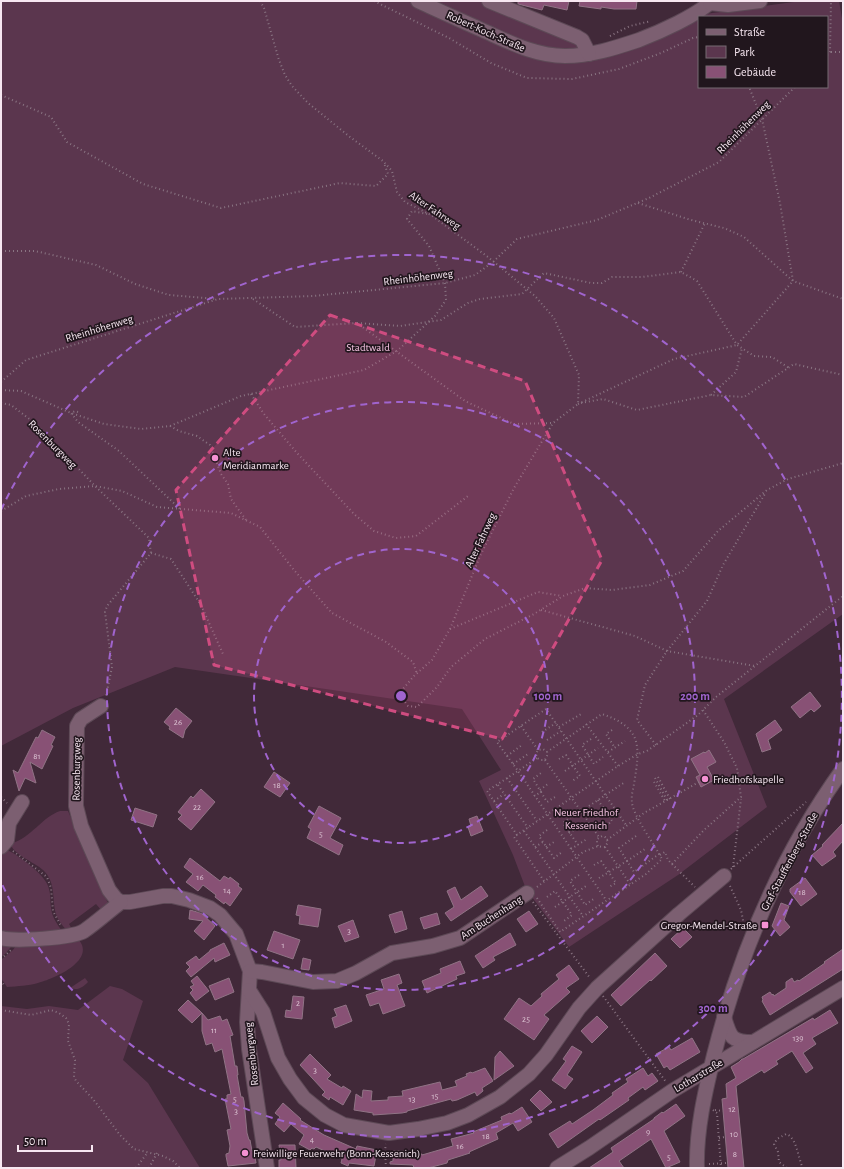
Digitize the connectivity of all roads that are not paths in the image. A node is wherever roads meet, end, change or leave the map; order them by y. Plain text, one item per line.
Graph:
1 (418, 1) edge
2 (489, 1) edge
3 (760, 1) edge
4 (710, 2) edge
5 (589, 54) junction
6 (101, 706) road end
7 (843, 769) edge
8 (22, 802) dead end
9 (4, 844) edge
10 (728, 871) road end
11 (529, 892) road end
12 (122, 902) junction
13 (1, 938) edge
14 (250, 971) junction
15 (843, 988) edge
16 (249, 990) junction
17 (724, 1017) junction
18 (753, 1042) junction
19 (711, 1067) junction
20 (696, 1166) edge
21 (267, 1168) edge
22 (557, 1168) edge

1 - 5 street, Robert-Koch-Straße
2 - 5 street
3 - 4 street
4 - 5 street, Robert-Koch-Straße
6 - 12 street, Rosenburgweg
7 - 17 street, Graf-Stauffenberg-Straße
8 - 9 street
10 - 16 street
11 - 14 street, Am Buchenhang
12 - 13 street
12 - 14 street, Rosenburgweg
14 - 16 street, Rosenburgweg
15 - 18 street, Lotharstraße
16 - 21 street, Rosenburgweg
17 - 18 street
17 - 19 street, Graf-Stauffenberg-Straße
18 - 19 street, Lotharstraße
19 - 20 street, Graf-Stauffenberg-Straße
19 - 22 street, Lotharstraße

